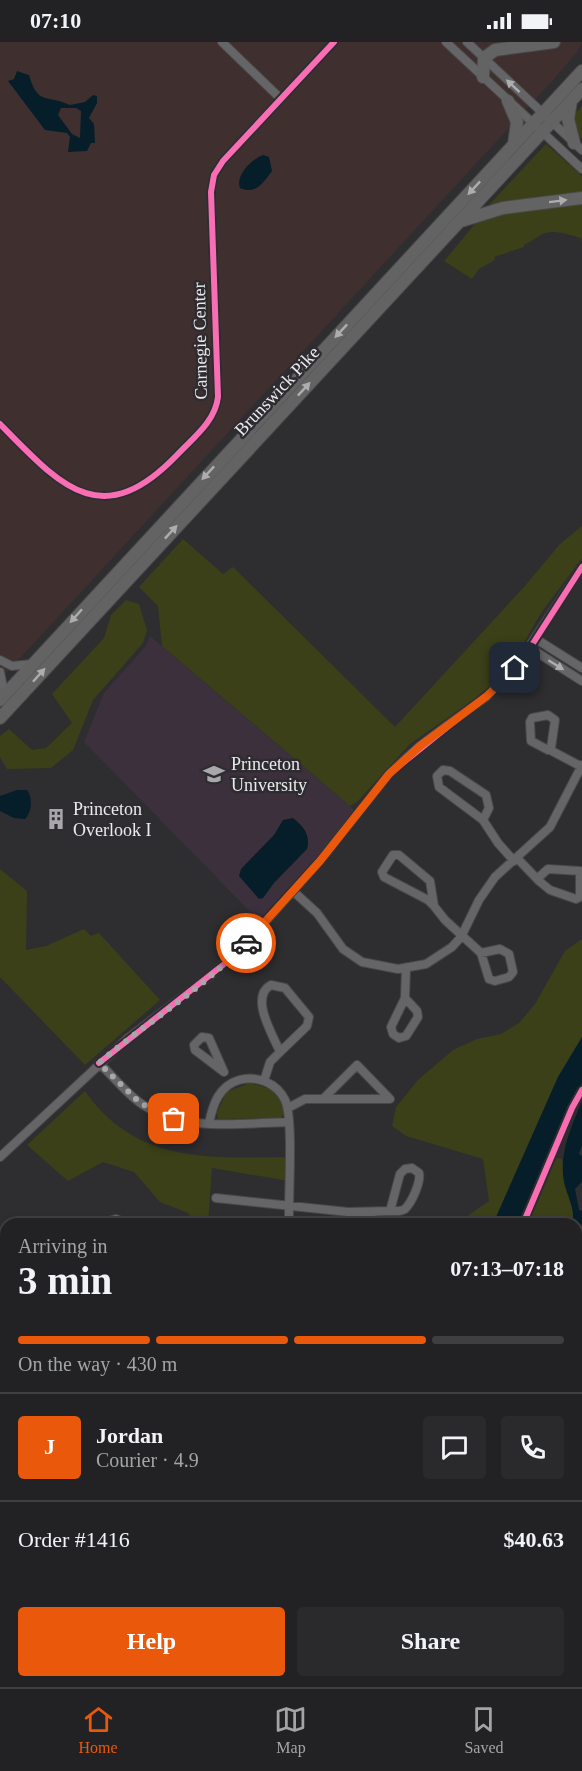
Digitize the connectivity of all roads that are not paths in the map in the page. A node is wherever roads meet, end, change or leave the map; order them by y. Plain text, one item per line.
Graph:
1 (222, 42) edge
2 (334, 42) edge
3 (446, 42) edge
4 (467, 42) edge
5 (554, 42) edge
6 (484, 58) junction
7 (582, 71) edge
8 (483, 77) junction
9 (582, 89) edge
10 (280, 99) junction
11 (508, 101) junction
12 (571, 101) junction
13 (547, 118) junction
14 (537, 129) junction
15 (514, 145) junction
16 (578, 147) edge
17 (582, 170) edge
18 (582, 198) edge
19 (460, 221) junction
20 (0, 424) edge
21 (582, 567) edge
22 (536, 639) junction
23 (530, 648) junction
24 (0, 660) edge
25 (33, 664) junction
26 (582, 668) edge
27 (0, 672) edge
28 (582, 681) edge
29 (0, 700) edge
30 (0, 718) edge
31 (550, 750) dead end
32 (582, 766) edge
33 (483, 820) junction
34 (515, 859) junction
35 (539, 881) junction
36 (293, 891) junction
37 (434, 906) junction
38 (461, 936) junction
39 (481, 953) junction
40 (406, 969) junction
41 (405, 998) dead end
42 (280, 1052) junction
43 (99, 1063) junction
44 (224, 1072) dead end
45 (264, 1081) junction
46 (231, 1083) junction
47 (323, 1099) junction
48 (288, 1108) junction
49 (288, 1122) junction
50 (209, 1123) junction
51 (0, 1157) edge
52 (216, 1198) dead end
53 (288, 1207) junction
54 (390, 1211) junction
55 (373, 1212) junction
56 (289, 1218) edge
57 (372, 1218) edge

1 - 10 street
2 - 10 street, Carnegie Center
3 - 8 street
4 - 6 street
5 - 6 highway
6 - 8 highway
13 -> 6 street
7 - 13 highway, Brunswick Pike
8 - 11 street
9 - 12 highway, Brunswick Pike
10 - 20 street, Carnegie Center
11 - 14 street
11 - 15 highway
12 - 13 highway, Brunswick Pike
12 - 16 highway
13 - 14 highway, Brunswick Pike
13 - 16 street
14 - 15 highway, Brunswick Pike
14 - 17 street
14 - 19 highway, Brunswick Pike
15 -> 25 highway, Brunswick Pike
19 -> 18 highway
30 -> 19 highway, Brunswick Pike
21 - 22 street
22 - 23 street
22 - 26 street
23 -> 28 street
23 - 36 street
24 - 25 street
25 - 29 highway, Brunswick Pike
27 - 29 street
31 - 32 street
32 - 34 street
33 - 33 street
33 - 34 street
34 - 35 street
34 - 38 street
35 - 35 street
36 - 40 street
36 - 43 street
37 - 37 street
37 - 38 street
38 - 39 street
38 - 40 street
39 - 39 street
40 - 41 street
42 - 42 street
42 - 45 street
43 - 50 street
43 - 51 street
44 - 46 street
45 - 46 street
45 - 48 street
46 - 50 street
47 - 47 street
47 - 48 street
48 - 49 street
49 - 50 street
49 - 53 street
52 - 53 street
53 - 55 street
53 - 56 street
54 - 54 street
54 - 55 street
55 - 57 street

